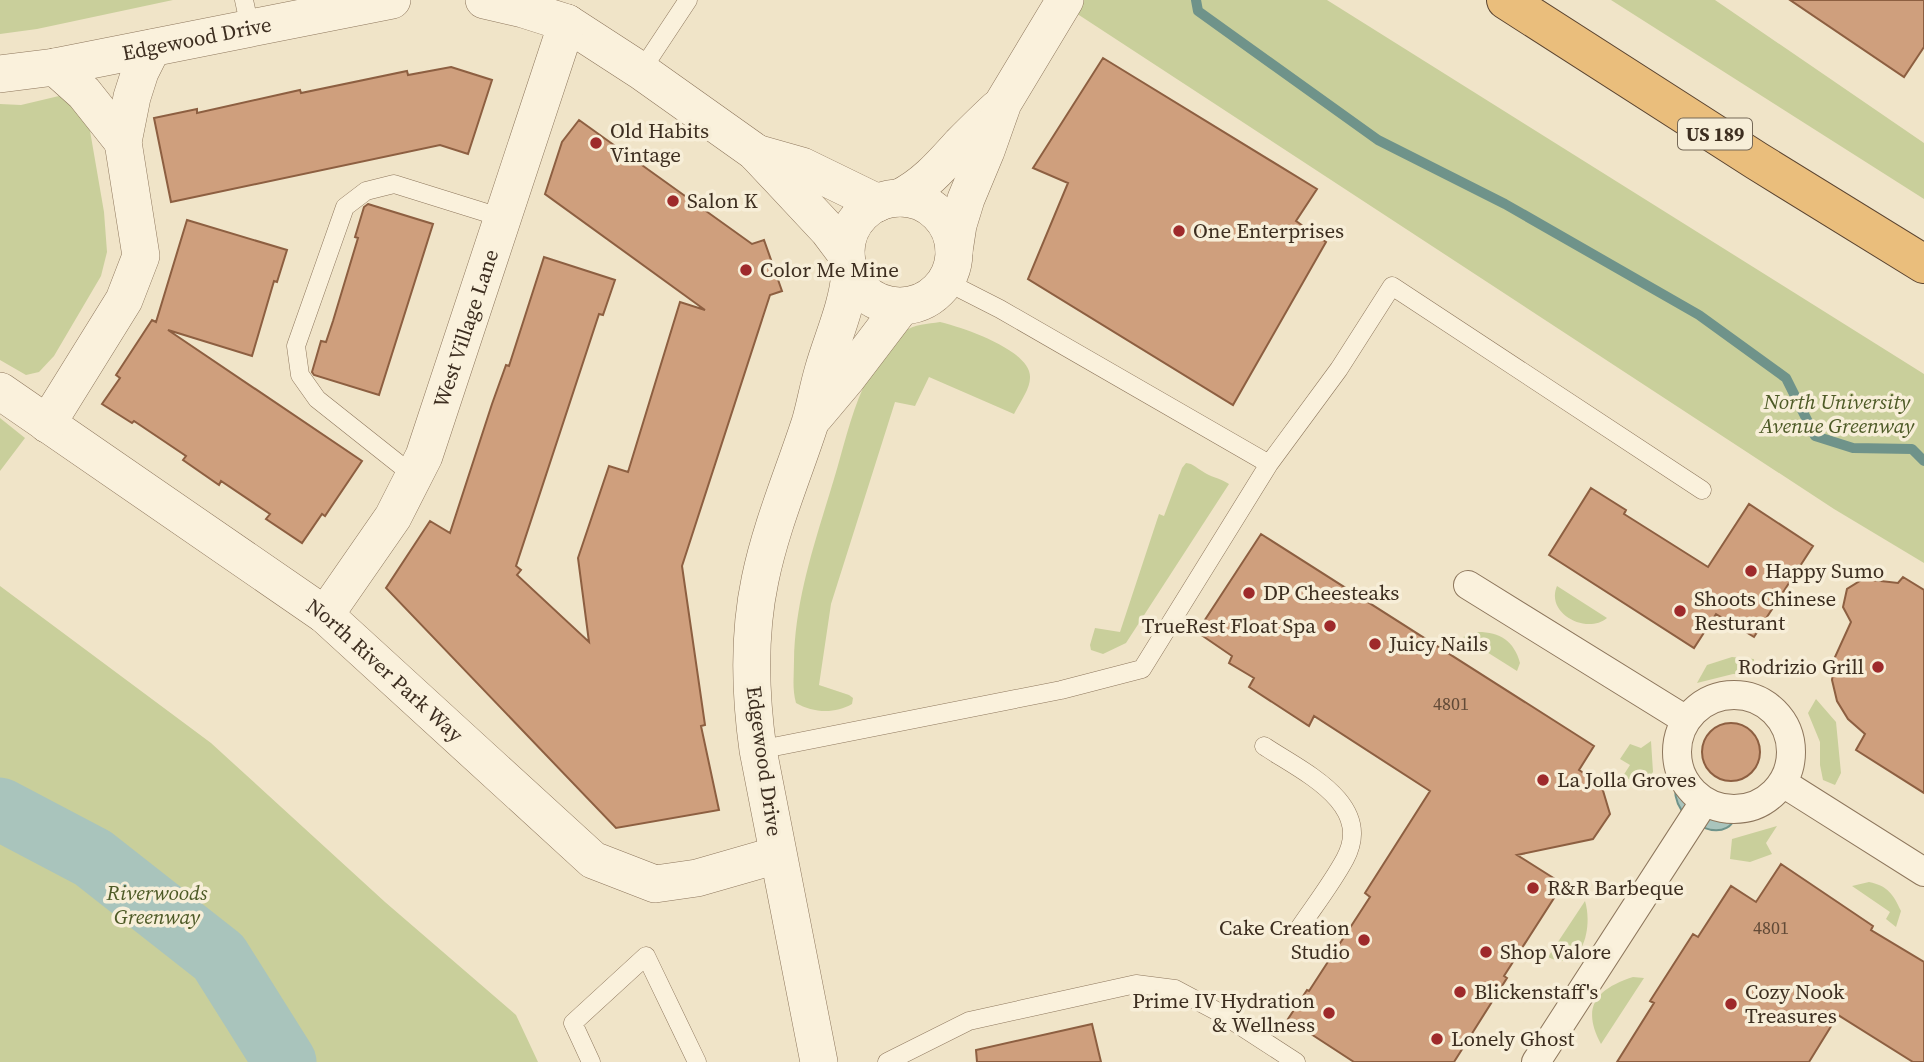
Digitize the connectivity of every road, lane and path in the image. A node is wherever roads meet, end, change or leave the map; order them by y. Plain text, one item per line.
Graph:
1 (392, 0) edge
2 (484, 0) edge
3 (688, 0) edge
4 (1065, 0) edge
5 (1507, 0) edge
6 (569, 11) edge
7 (247, 14) edge
8 (152, 48) junction
9 (55, 67) junction
10 (641, 71) junction
11 (0, 74) edge
12 (1003, 103) junction
13 (123, 142) junction
14 (755, 152) junction
15 (889, 200) junction
16 (503, 218) junction
17 (848, 264) junction
18 (1924, 264) edge
19 (950, 266) junction
20 (901, 307) junction
21 (0, 391) edge
22 (810, 422) junction
23 (47, 424) junction
24 (1269, 464) junction
25 (414, 476) junction
26 (1702, 490) dead end
27 (1468, 586) dead end
28 (325, 615) junction
29 (1686, 720) junction
30 (1264, 746) dead end
31 (758, 750) junction
32 (1783, 783) junction
33 (1704, 802) junction
34 (777, 855) junction
35 (1924, 872) edge
36 (1300, 927) dead end
37 (592, 1062) edge
38 (696, 1062) edge
39 (819, 1062) edge
40 (887, 1062) edge
41 (1296, 1062) edge
42 (1536, 1062) edge

1 - 7 street, Edgewood Drive
2 - 6 street
3 - 10 lane
4 - 12 street
5 - 18 highway, US 189
6 - 10 street
6 - 16 street, West Village Lane
7 - 8 street, Edgewood Drive
8 - 9 street, Edgewood Drive
8 - 13 street
9 - 11 street, Edgewood Drive
9 - 13 street
10 - 14 street
12 - 15 street
12 - 19 street
13 - 23 street
14 - 15 street
14 - 17 street
15 - 17 street
15 - 19 street
16 - 25 street, West Village Lane
16 - 25 lane
17 - 20 street
17 - 22 street, Edgewood Drive
19 - 20 street
19 - 24 lane
20 - 22 street, Edgewood Drive
21 - 23 street, North River Park Way
22 - 31 street, Edgewood Drive
23 - 28 street, North River Park Way
24 - 26 lane
24 - 31 lane
25 - 28 street, West Village Lane
27 - 29 street
28 - 34 street, North River Park Way
29 - 32 street
29 - 33 street
30 - 36 lane
31 - 34 street, Edgewood Drive
32 - 33 street
32 - 35 street
33 - 42 street
34 - 39 street, Edgewood Drive
37 - 38 lane
40 - 41 lane

